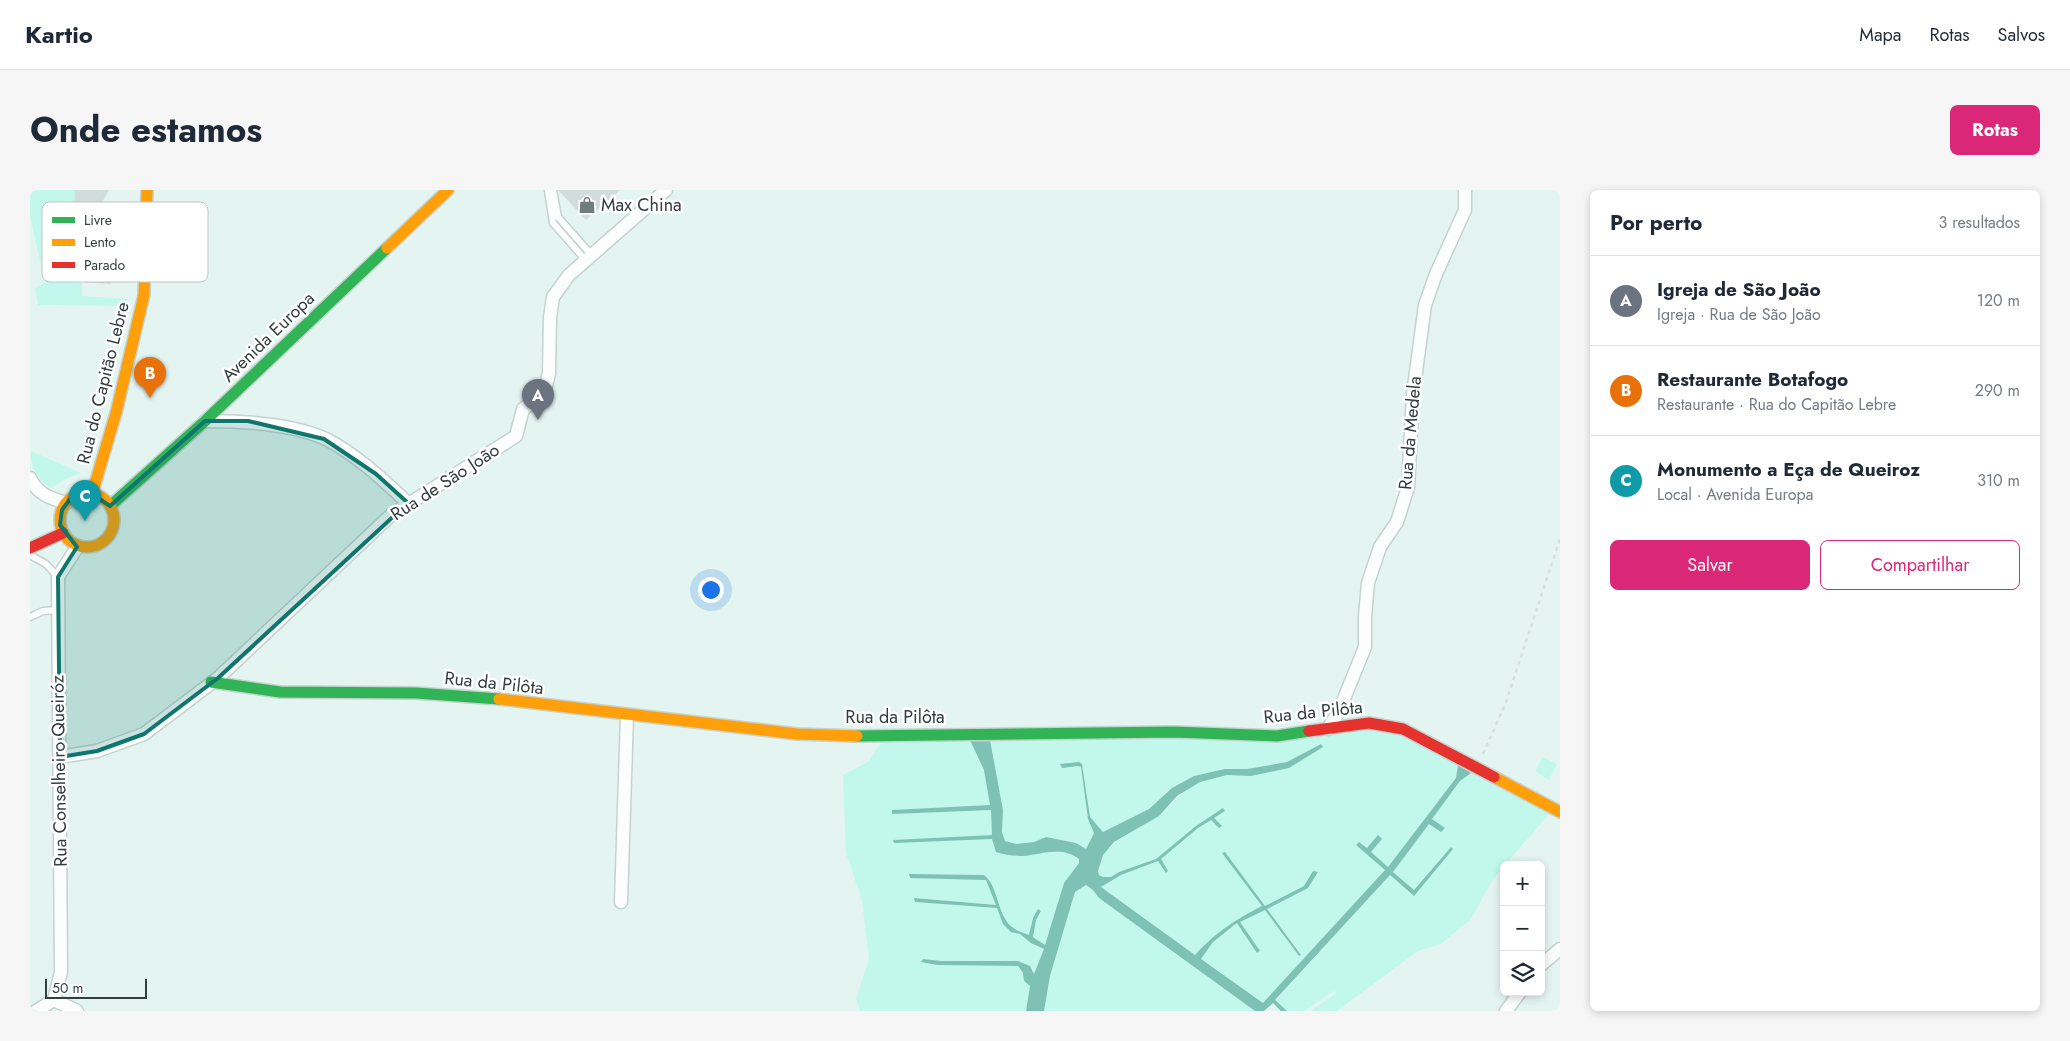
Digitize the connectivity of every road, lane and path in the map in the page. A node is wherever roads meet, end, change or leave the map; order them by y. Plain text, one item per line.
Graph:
1 (448, 190) edge
2 (548, 190) edge
3 (553, 190) edge
4 (666, 190) edge
5 (1465, 190) edge
6 (597, 250) junction
7 (580, 265) junction
8 (144, 282) edge
9 (205, 421) junction
10 (30, 478) edge
11 (92, 494) junction
12 (66, 503) junction
13 (408, 503) junction
14 (110, 506) junction
15 (63, 533) junction
16 (1560, 539) edge
17 (78, 546) junction
18 (30, 548) edge
19 (30, 555) edge
20 (58, 577) junction
21 (58, 610) junction
22 (30, 616) edge
23 (211, 682) junction
24 (627, 715) junction
25 (1328, 729) junction
26 (60, 757) junction
27 (1477, 768) junction
28 (1560, 812) edge
29 (621, 902) dead end
30 (1560, 949) edge
31 (1545, 962) edge
32 (1517, 996) edge
33 (54, 1000) junction
34 (36, 1011) edge
35 (77, 1011) edge
36 (1506, 1011) edge

1 - 9 street, Avenida Europa
2 - 7 lane
3 - 6 lane
4 - 6 street, Rua de São João
5 - 25 street, Rua da Medela
6 - 7 street, Rua de São João
7 - 13 street, Rua de São João
8 - 11 street, Rua do Capitão Lebre
9 - 13 street
9 - 14 street, Avenida Europa
10 - 12 street
11 - 12 street
11 - 14 street
12 - 15 street
13 - 23 street, Rua de São João
14 - 17 street
15 - 17 street
15 - 18 street
16 - 27 path
17 - 20 street
19 - 20 lane
20 - 21 street, Rua Conselheiro Queiróz
21 - 22 lane
21 - 26 street, Rua Conselheiro Queiróz
23 - 24 street, Rua da Pilôta
23 - 26 street, Rua de São João
24 - 25 street, Rua da Pilôta
24 - 29 street
25 - 27 street, Rua da Pilôta
26 - 33 street, Rua Conselheiro Queiróz
27 - 28 street, Rua da Pilôta
30 - 31 street
32 - 36 street
33 - 34 street
33 - 35 street

